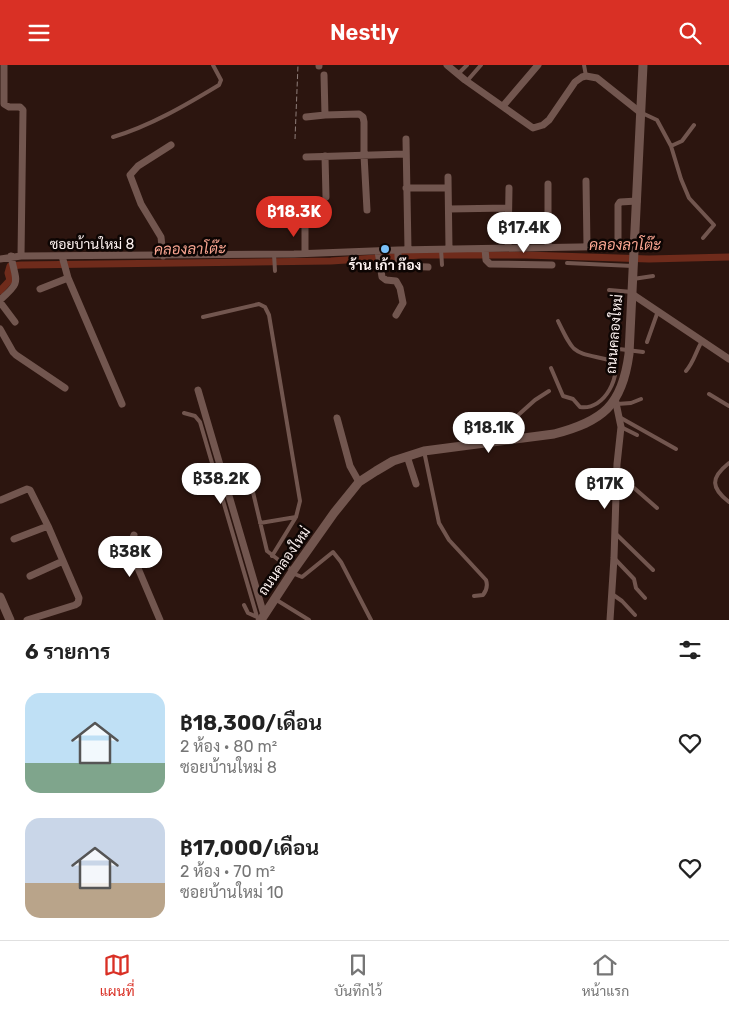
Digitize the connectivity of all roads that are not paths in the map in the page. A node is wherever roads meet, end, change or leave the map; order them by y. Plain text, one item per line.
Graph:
1 (4, 65) edge
2 (214, 65) edge
3 (447, 65) edge
4 (467, 65) edge
5 (480, 65) edge
6 (538, 65) edge
7 (584, 65) edge
8 (643, 65) edge
9 (324, 75) dead end
10 (458, 75) junction
11 (586, 76) junction
12 (467, 81) junction
13 (504, 106) junction
14 (641, 113) junction
15 (325, 115) junction
16 (306, 117) dead end
17 (694, 125) dead end
18 (113, 137) dead end
19 (406, 139) dead end
20 (170, 145) dead end
21 (671, 146) junction
22 (405, 154) junction
23 (364, 155) junction
24 (325, 156) junction
25 (306, 157) dead end
26 (448, 177) dead end
27 (586, 181) dead end
28 (548, 184) dead end
29 (448, 187) junction
30 (406, 188) junction
31 (509, 188) dead end
32 (326, 197) dead end
33 (637, 201) junction
34 (508, 208) junction
35 (449, 209) junction
36 (367, 211) dead end
37 (305, 222) dead end
38 (703, 239) dead end
39 (587, 246) junction
40 (618, 246) junction
41 (548, 247) junction
42 (508, 248) junction
43 (634, 249) junction
44 (408, 250) junction
45 (444, 251) junction
46 (306, 253) junction
47 (486, 254) junction
48 (398, 255) junction
49 (21, 256) junction
50 (163, 256) junction
51 (378, 256) junction
52 (275, 257) junction
53 (0, 259) edge
54 (64, 262) junction
55 (12, 263) junction
56 (567, 263) dead end
57 (634, 264) junction
58 (442, 265) dead end
59 (552, 265) dead end
60 (428, 267) dead end
61 (275, 271) dead end
62 (653, 276) dead end
63 (68, 278) junction
64 (633, 279) junction
65 (40, 289) dead end
66 (609, 289) dead end
67 (632, 293) junction
68 (0, 301) edge
69 (658, 311) junction
70 (396, 315) dead end
71 (203, 317) dead end
72 (558, 321) dead end
73 (15, 322) dead end
74 (0, 329) edge
75 (702, 341) junction
76 (647, 342) dead end
77 (629, 351) junction
78 (643, 352) dead end
79 (614, 354) junction
80 (729, 359) edge
81 (551, 368) dead end
82 (686, 371) dead end
83 (65, 388) dead end
84 (198, 390) dead end
85 (549, 391) dead end
86 (709, 394) dead end
87 (641, 399) dead end
88 (616, 401) junction
89 (122, 404) dead end
90 (729, 406) edge
91 (184, 413) dead end
92 (337, 418) dead end
93 (620, 418) junction
94 (621, 427) junction
95 (637, 435) dead end
96 (520, 438) junction
97 (676, 449) dead end
98 (424, 451) junction
99 (407, 456) junction
100 (729, 463) edge
101 (617, 473) junction
102 (206, 475) dead end
103 (359, 482) junction
104 (416, 484) dead end
105 (252, 488) dead end
106 (223, 499) junction
107 (1, 500) edge
108 (729, 501) edge
109 (657, 508) dead end
110 (296, 517) junction
111 (260, 523) junction
112 (48, 526) junction
113 (615, 533) junction
114 (134, 535) dead end
115 (14, 539) dead end
116 (272, 556) junction
117 (614, 558) junction
118 (63, 561) junction
119 (653, 570) dead end
120 (292, 572) junction
121 (30, 576) dead end
122 (612, 594) junction
123 (474, 596) dead end
124 (0, 597) edge
125 (645, 598) dead end
126 (274, 599) junction
127 (244, 605) dead end
128 (635, 615) dead end
129 (260, 618) edge
130 (10, 620) edge
131 (27, 620) edge
132 (160, 620) edge
133 (309, 620) edge
134 (371, 620) edge
135 (610, 620) edge

1 - 49 street
2 - 18 lane
3 - 10 street
4 - 10 lane
5 - 12 lane
6 - 13 street
7 - 11 lane
8 - 14 street, ถนนคลองใหม่
9 - 15 street
10 - 12 street
11 - 13 street
11 - 14 street
12 - 13 street
14 - 21 lane
14 - 33 street, ถนนคลองใหม่
15 - 16 street
15 - 23 street
17 - 21 lane
19 - 22 street
20 - 50 street
21 - 38 lane
22 - 23 street
22 - 30 street
23 - 24 street
23 - 36 street
24 - 25 street
24 - 32 street
26 - 29 street
27 - 39 street
28 - 41 street
29 - 30 street
29 - 35 street
30 - 44 street
31 - 34 street
33 - 40 street
33 - 43 street, ถนนคลองใหม่
34 - 35 street
34 - 42 street
35 - 45 street
37 - 46 street
39 - 40 street, ซอยบ้านใหม่ 8
39 - 41 street, ซอยบ้านใหม่ 8
40 - 43 street, ซอยบ้านใหม่ 8
41 - 42 street, ซอยบ้านใหม่ 8
42 - 47 street, ซอยบ้านใหม่ 8
43 - 57 street, ถนนคลองใหม่
44 - 45 street, ซอยบ้านใหม่ 8
44 - 48 street, ซอยบ้านใหม่ 8
45 - 47 street, ซอยบ้านใหม่ 8
45 - 58 lane
46 - 51 street, ซอยบ้านใหม่ 8
46 - 52 street, ซอยบ้านใหม่ 8
47 - 59 street
48 - 51 street, ซอยบ้านใหม่ 8
48 - 60 street
49 - 54 street, ซอยบ้านใหม่ 8
49 - 55 street, ซอยบ้านใหม่ 8
50 - 52 street, ซอยบ้านใหม่ 8
50 - 54 street, ซอยบ้านใหม่ 8
51 - 70 street
52 - 61 lane
53 - 55 street, ซอยบ้านใหม่ 8
54 - 63 street
55 - 68 street
56 - 57 lane
57 - 64 street, ถนนคลองใหม่
62 - 64 lane
63 - 65 street
63 - 89 street
64 - 67 street, ถนนคลองใหม่
66 - 67 lane
67 - 69 street
67 - 77 street, ถนนคลองใหม่
68 - 73 street
69 - 75 street
69 - 76 lane
71 - 110 lane
72 - 79 lane
74 - 83 street
75 - 80 street
75 - 82 lane
77 - 78 lane
77 - 79 lane
77 - 88 street, ถนนคลองใหม่
79 - 81 lane
84 - 129 street
85 - 96 lane
86 - 90 lane
87 - 88 lane
88 - 93 street
88 - 96 street, ถนนคลองใหม่
91 - 106 lane
92 - 103 street
93 - 94 street
93 - 97 lane
94 - 95 lane
94 - 101 street
96 - 98 street, ถนนคลองใหม่
98 - 99 street, ถนนคลองใหม่
98 - 123 lane
99 - 103 street, ถนนคลองใหม่
99 - 104 street
100 - 108 lane
101 - 109 lane
101 - 113 street
102 - 106 lane
103 - 120 street, ถนนคลองใหม่
105 - 111 lane
106 - 129 lane
107 - 112 street
110 - 111 lane
110 - 116 lane
111 - 116 lane
112 - 115 street
112 - 118 street
113 - 117 street
113 - 119 lane
114 - 132 street
116 - 120 lane
117 - 122 street
117 - 125 lane
118 - 121 street
118 - 131 street
120 - 126 street, ถนนคลองใหม่
120 - 134 lane
122 - 128 lane
122 - 135 street
124 - 130 street
126 - 129 street, ถนนคลองใหม่
126 - 133 lane
127 - 129 lane

